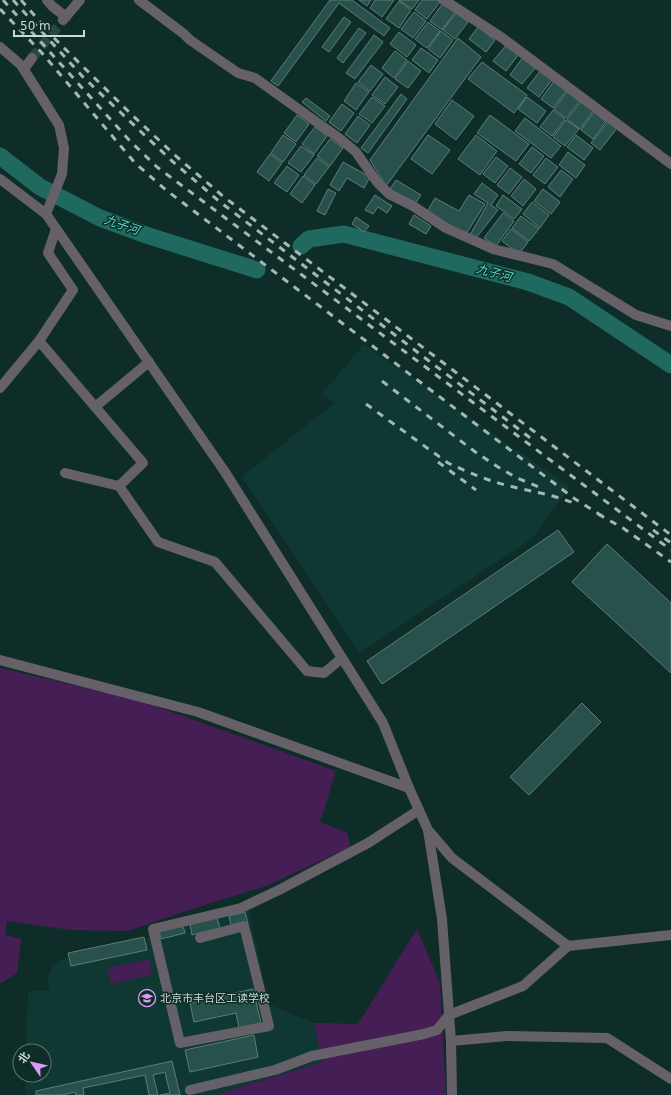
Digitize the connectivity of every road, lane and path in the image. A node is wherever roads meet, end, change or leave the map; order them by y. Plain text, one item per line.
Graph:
1 (47, 0) edge
2 (80, 0) edge
3 (139, 0) edge
4 (444, 0) edge
5 (0, 47) edge
6 (32, 58) tunnel mouth
7 (24, 69) junction
8 (671, 164) edge
9 (0, 179) edge
10 (46, 214) junction
11 (56, 229) junction
12 (671, 326) edge
13 (39, 341) junction
14 (149, 362) junction
15 (0, 388) edge
16 (95, 407) junction
17 (65, 473) dead end
18 (119, 486) junction
19 (342, 658) junction
20 (0, 660) edge
21 (409, 788) junction
22 (419, 810) junction
23 (428, 830) junction
24 (671, 935) edge
25 (200, 938) dead end
26 (568, 946) junction
27 (449, 1015) junction
28 (451, 1041) junction
29 (671, 1079) edge
30 (190, 1090) dead end
31 (452, 1095) edge

1 - 2 street
3 - 12 street
4 - 8 street
5 - 7 street
6 - 7 street
7 - 10 street
9 - 10 street
10 - 11 street
11 - 13 street
11 - 14 street
13 - 15 street
13 - 16 street
14 - 16 street
14 - 19 street
16 - 18 street
17 - 18 street
18 - 19 street
19 - 21 street
20 - 21 street
21 - 22 street
22 - 23 street
22 - 25 street
23 - 26 street
23 - 27 street
24 - 26 street
26 - 27 street
27 - 28 street
27 - 30 street
28 - 29 street
28 - 31 street

